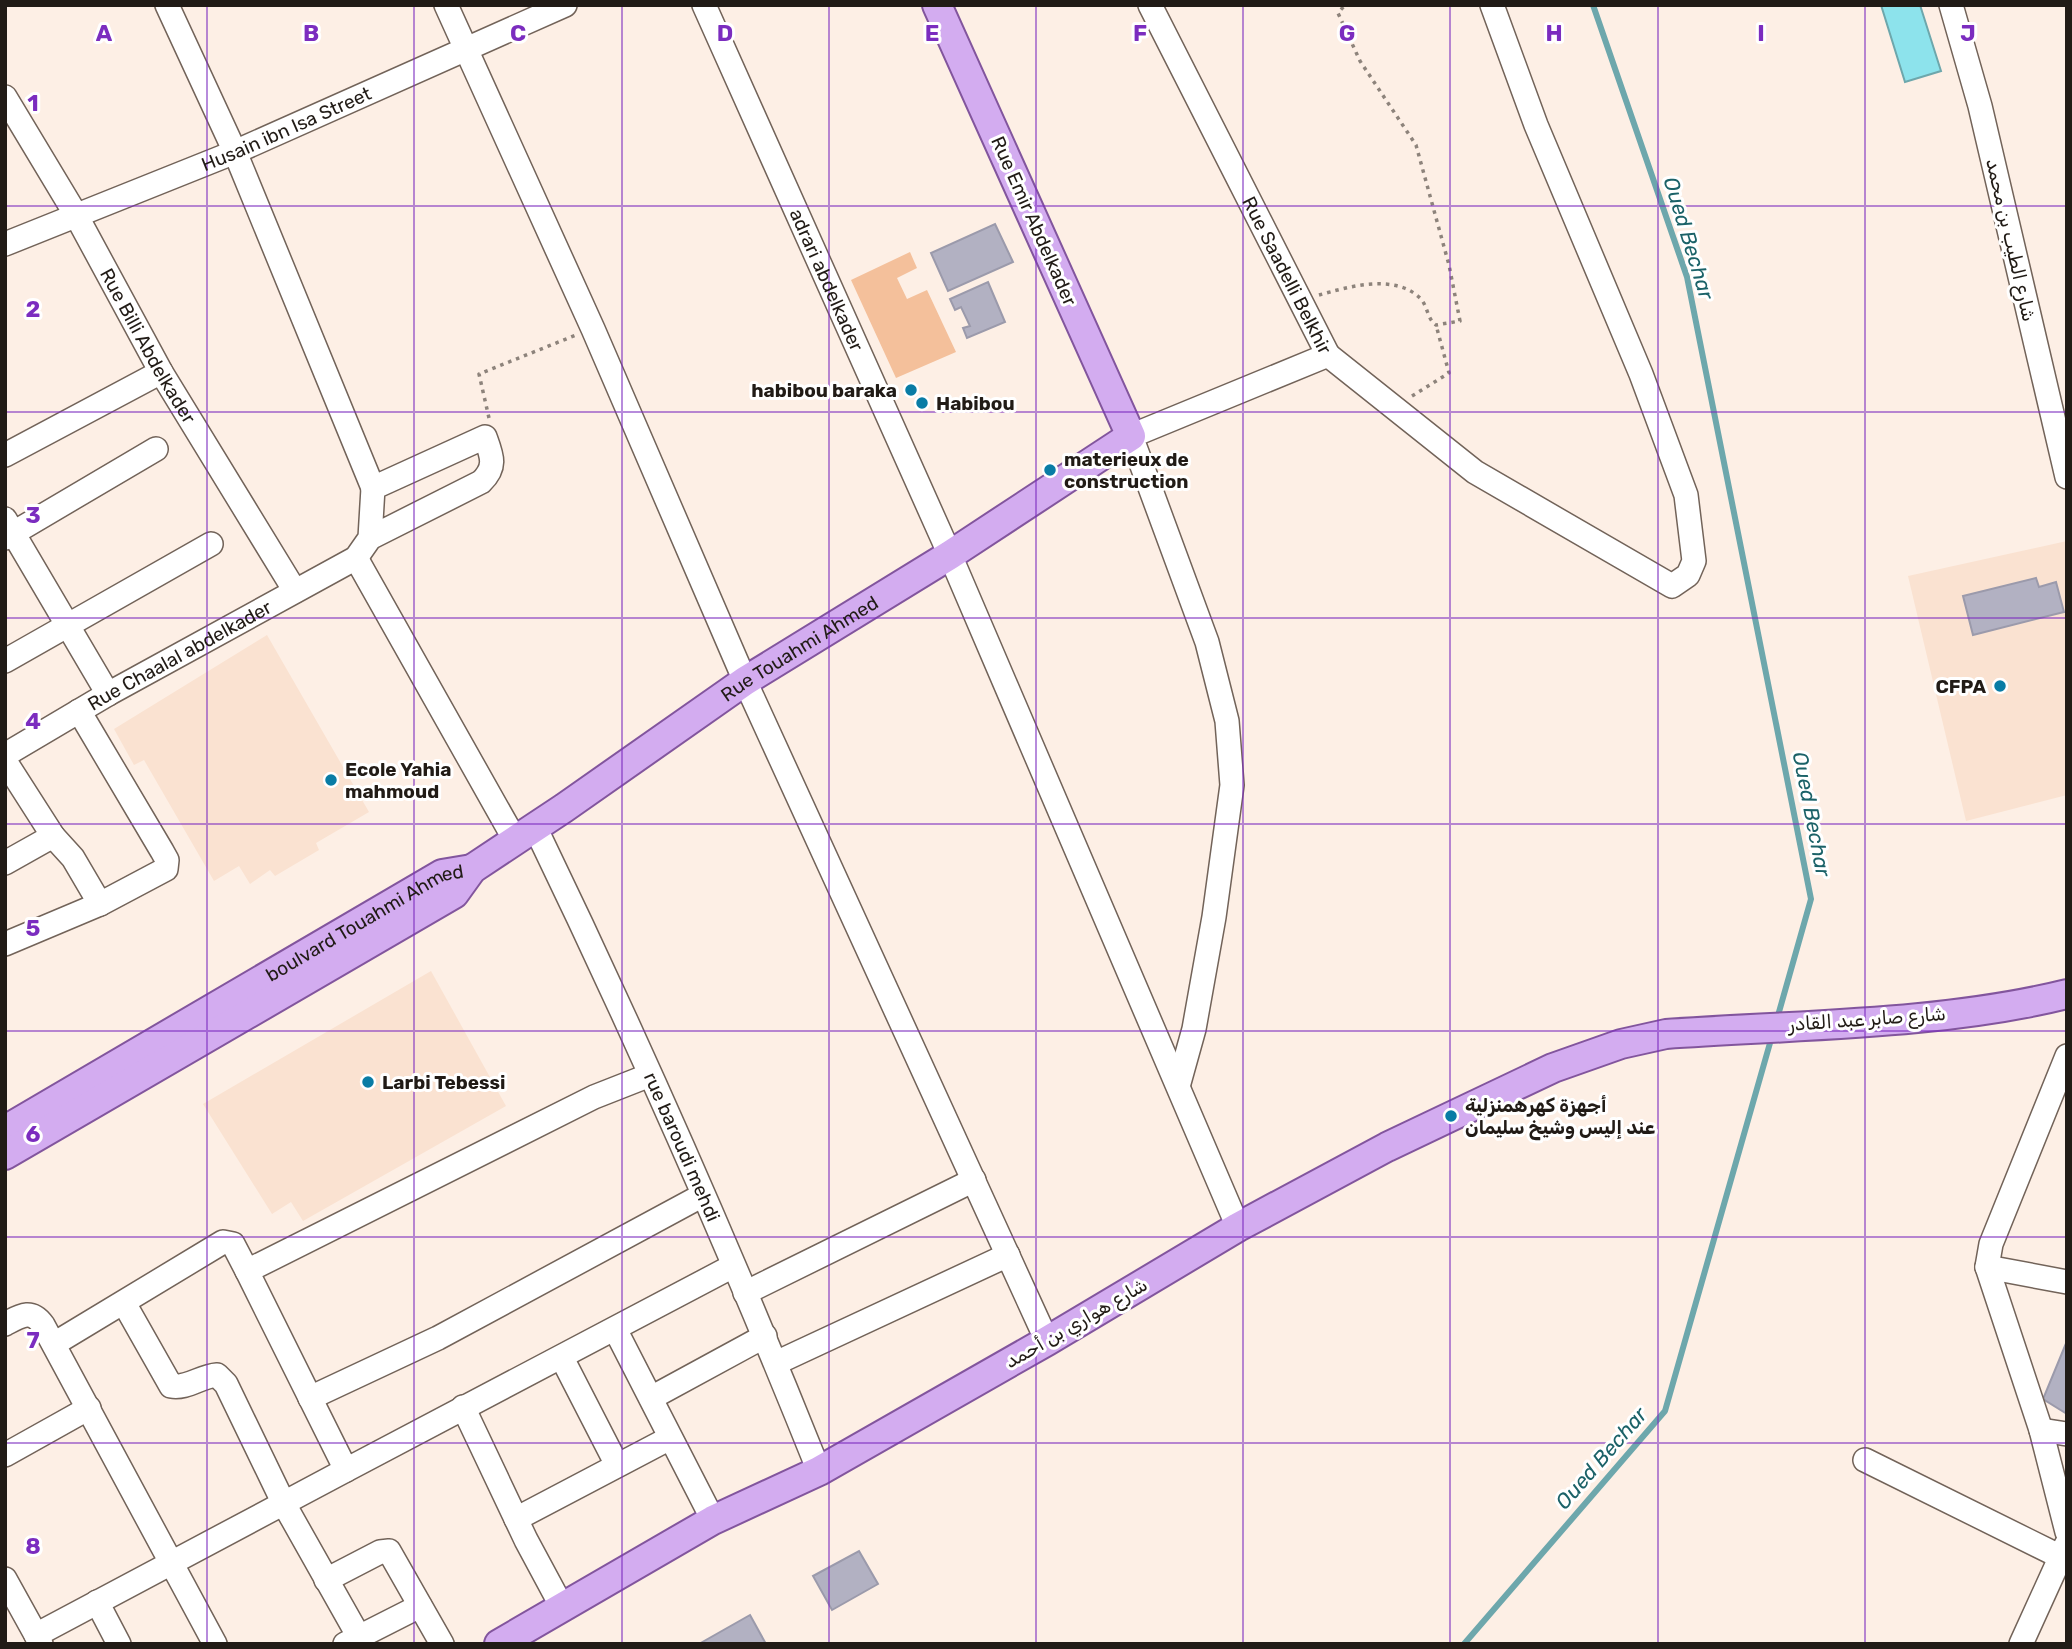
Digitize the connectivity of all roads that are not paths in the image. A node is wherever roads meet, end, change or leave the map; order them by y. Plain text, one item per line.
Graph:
1 (167, 5) edge
2 (446, 5) edge
3 (565, 5) edge
4 (704, 5) edge
5 (937, 5) edge
6 (1150, 5) edge
7 (1492, 5) edge
8 (1951, 5) edge
9 (465, 47) junction
10 (5, 97) edge
11 (235, 152) junction
12 (76, 215) junction
13 (5, 244) edge
14 (1328, 355) junction
15 (161, 372) junction
16 (1131, 436) junction
17 (156, 449) dead end
18 (5, 455) edge
19 (2067, 477) edge
20 (373, 488) junction
21 (9, 530) edge
22 (370, 538) junction
23 (211, 544) dead end
24 (950, 555) junction
25 (356, 558) junction
26 (295, 591) junction
27 (69, 626) junction
28 (5, 661) edge
29 (746, 681) junction
30 (108, 694) junction
31 (79, 711) junction
32 (5, 755) edge
33 (5, 761) edge
34 (525, 834) junction
35 (53, 836) junction
36 (5, 863) edge
37 (471, 869) junction
38 (100, 904) junction
39 (6, 943) edge
40 (2067, 994) edge
41 (1666, 1034) joint
42 (2067, 1056) edge
43 (650, 1075) junction
44 (1179, 1083) junction
45 (5, 1130) edge
46 (5, 1155) edge
47 (974, 1180) junction
48 (703, 1195) junction
49 (1238, 1227) junction
50 (1008, 1255) junction
51 (733, 1266) junction
52 (1987, 1267) junction
53 (247, 1271) junction
54 (2067, 1282) edge
55 (745, 1293) junction
56 (124, 1303) junction
57 (5, 1324) edge
58 (615, 1329) junction
59 (765, 1336) junction
60 (1047, 1341) junction
61 (54, 1345) junction
62 (562, 1358) junction
63 (776, 1363) junction
64 (310, 1398) junction
65 (651, 1398) junction
66 (463, 1407) junction
67 (89, 1408) junction
68 (2041, 1430) junction
69 (2067, 1434) edge
70 (670, 1437) junction
71 (5, 1455) edge
72 (1865, 1460) dead end
73 (617, 1465) junction
74 (346, 1470) junction
75 (819, 1471) junction
76 (284, 1504) junction
77 (516, 1519) junction
78 (713, 1520) junction
79 (2067, 1532) edge
80 (2064, 1550) edge
81 (173, 1563) junction
82 (5, 1579) edge
83 (326, 1580) junction
84 (97, 1602) junction
85 (420, 1606) junction
86 (562, 1607) junction
87 (14, 1614) edge
88 (38, 1640) edge
89 (352, 1640) edge
90 (119, 1644) edge
91 (215, 1644) edge
92 (442, 1644) edge
93 (499, 1644) edge
94 (2021, 1644) edge

1 - 11 street
2 - 9 street
3 - 9 street, Husain ibn Isa Street
4 - 24 street, adrari abdelkader
5 - 16 main road, Rue Emir Abdelkader
6 - 14 street, Rue Saadelli Belkhir
7 - 14 street
8 - 19 street, شارع الطيب بن محمد
9 - 11 street, Husain ibn Isa Street
9 - 29 street
10 - 12 street, Rue Billi Abdelkader
11 - 12 street, Husain ibn Isa Street
11 - 20 street
12 - 13 street, Husain ibn Isa Street
12 - 15 street, Rue Billi Abdelkader
14 - 16 street, Rue Saadelli Belkhir
15 - 18 street
15 - 26 street, Rue Billi Abdelkader
16 - 24 main road, Rue Touahmi Ahmed
16 - 44 street
17 - 21 street
20 - 22 street
20 - 22 street
21 - 27 street
22 - 25 street
23 - 27 street
24 - 29 main road, Rue Touahmi Ahmed
24 - 44 street, adrari abdelkader
25 - 26 street, Rue Chaalal abdelkader
25 - 34 street, rue baroudi mehdi
26 - 30 street, Rue Chaalal abdelkader
27 - 28 street
27 - 30 street
29 - 34 main road, Rue Touahmi Ahmed
29 - 47 street
30 - 31 street, Rue Chaalal abdelkader
31 - 32 street, Rue Chaalal abdelkader
31 - 38 street
33 - 35 street
34 - 37 main road, Rue Touahmi Ahmed
34 - 43 street, rue baroudi mehdi
35 - 36 street
35 - 38 street
37 - 45 main road, boulvard Touahmi Ahmed
37 - 46 main road, boulvard Touahmi Ahmed
38 - 39 street
40 - 41 main road, شارع صابر عبد القادر
41 - 49 main road, شارع هواري بن أحمد
42 - 52 street
43 - 48 street, rue baroudi mehdi
43 - 53 street
44 - 49 street, adrari abdelkader
47 - 50 street
47 - 55 street
48 - 51 street, rue baroudi mehdi
48 - 64 street
49 - 60 main road, شارع هواري بن أحمد
50 - 60 street
50 - 63 street
51 - 55 street, rue baroudi mehdi
51 - 58 street
52 - 54 street
52 - 68 street
53 - 56 street
53 - 64 street
55 - 59 street, rue baroudi mehdi
56 - 61 street
56 - 76 street
57 - 61 street
58 - 62 street
58 - 65 street
59 - 63 street, rue baroudi mehdi
59 - 65 street
60 - 75 main road, شارع هواري بن أحمد
61 - 67 street
62 - 66 street
62 - 73 street
63 - 75 street, rue baroudi mehdi
64 - 74 street
65 - 70 street
66 - 74 street
66 - 77 street
67 - 71 street
67 - 81 street
68 - 69 street
68 - 79 street
70 - 73 street
70 - 78 street
72 - 80 street
73 - 77 street
74 - 76 street
75 - 78 main road, شارع هواري بن أحمد
76 - 81 street
76 - 83 street
77 - 86 street
78 - 86 main road, شارع هواري بن أحمد
80 - 94 street
81 - 84 street
81 - 91 street
82 - 87 street
83 - 85 street
83 - 89 street
84 - 88 street
84 - 90 street
85 - 89 street
85 - 92 street
86 - 93 main road, شارع هواري بن أحمد
87 - 88 street

